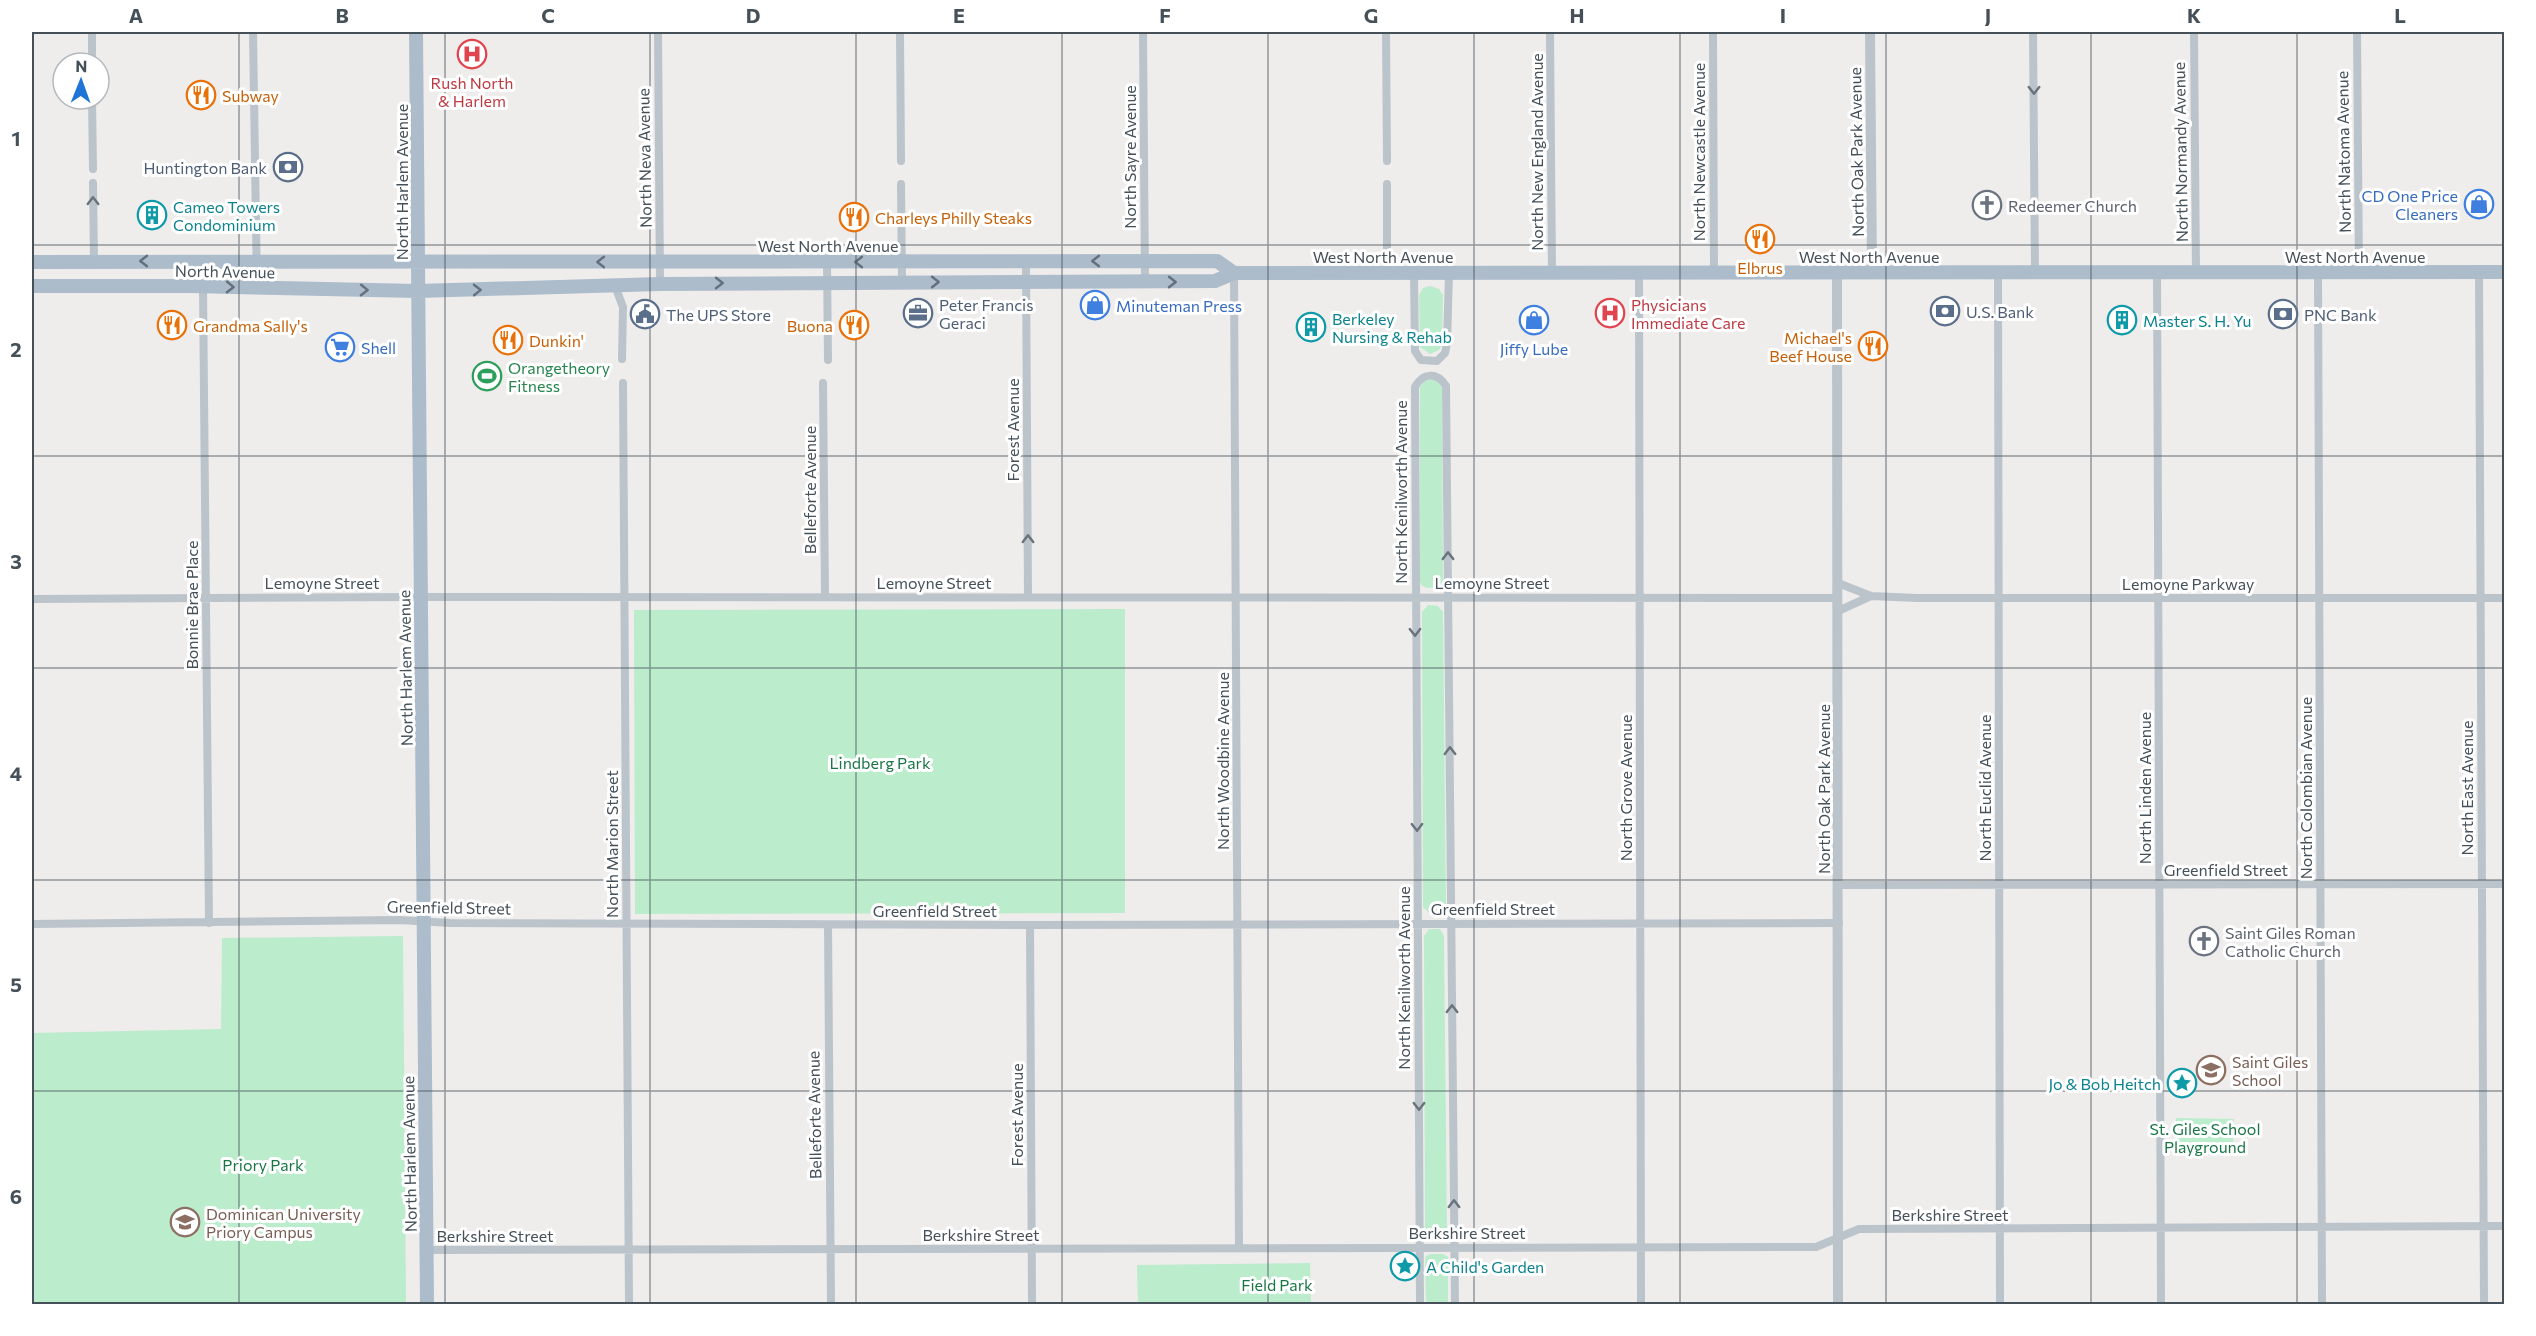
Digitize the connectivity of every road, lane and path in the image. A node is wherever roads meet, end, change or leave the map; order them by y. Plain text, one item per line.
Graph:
1 (92, 32) edge
2 (253, 32) edge
3 (416, 32) edge
4 (658, 32) edge
5 (900, 32) edge
6 (1143, 32) edge
7 (1386, 32) edge
8 (1550, 32) edge
9 (1713, 32) edge
10 (1869, 32) edge
11 (2033, 32) edge
12 (2194, 32) edge
13 (2356, 32) edge
14 (92, 51) edge
15 (92, 111) edge
16 (1387, 161) dead end
17 (901, 162) dead end
18 (93, 169) dead end
19 (93, 183) dead end
20 (901, 184) dead end
21 (1387, 184) dead end
22 (257, 261) junction
23 (1144, 261) junction
24 (32, 262) edge
25 (94, 262) junction
26 (660, 262) junction
27 (827, 262) junction
28 (902, 262) junction
29 (1026, 262) junction
30 (418, 263) junction
31 (1640, 272) junction
32 (1714, 272) junction
33 (1872, 272) junction
34 (1998, 272) junction
35 (2035, 272) junction
36 (2157, 272) junction
37 (2196, 272) junction
38 (2318, 272) junction
39 (2359, 272) junction
40 (2479, 272) junction
41 (2505, 272) edge
42 (1234, 273) junction
43 (1387, 273) junction
44 (1414, 273) junction
45 (1449, 273) junction
46 (1552, 273) junction
47 (1837, 273) junction
48 (1026, 282) junction
49 (1145, 282) junction
50 (827, 283) junction
51 (902, 283) junction
52 (660, 284) junction
53 (631, 285) junction
54 (32, 286) edge
55 (615, 286) junction
56 (203, 287) junction
57 (257, 288) junction
58 (418, 291) junction
59 (623, 307) junction
60 (622, 359) dead end
61 (828, 360) dead end
62 (623, 383) dead end
63 (823, 383) dead end
64 (1838, 583) junction
65 (1871, 596) junction
66 (421, 597) junction
67 (624, 597) junction
68 (825, 597) junction
69 (1028, 597) junction
70 (1236, 597) junction
71 (1415, 597) junction
72 (1640, 597) junction
73 (1998, 597) junction
74 (206, 598) junction
75 (1448, 598) junction
76 (1838, 598) junction
77 (2158, 598) junction
78 (2320, 598) junction
79 (2480, 598) junction
80 (2505, 598) edge
81 (32, 599) edge
82 (1838, 611) junction
83 (2321, 884) junction
84 (2505, 884) edge
85 (1839, 885) junction
86 (2000, 885) junction
87 (2160, 885) junction
88 (2482, 885) junction
89 (424, 922) junction
90 (1640, 922) junction
91 (1839, 922) junction
92 (209, 923) junction
93 (1237, 923) junction
94 (1418, 923) junction
95 (1451, 923) junction
96 (32, 924) edge
97 (627, 924) junction
98 (828, 925) junction
99 (1030, 925) junction
100 (2483, 1226) junction
101 (2505, 1226) edge
102 (2322, 1227) junction
103 (2161, 1228) junction
104 (2000, 1229) junction
105 (1838, 1238) junction
106 (1454, 1247) junction
107 (1640, 1247) junction
108 (1032, 1248) junction
109 (1239, 1248) junction
110 (1420, 1248) junction
111 (629, 1249) junction
112 (831, 1249) junction
113 (427, 1250) junction
114 (427, 1305) edge
115 (629, 1305) edge
116 (831, 1305) edge
117 (1032, 1305) edge
118 (1420, 1305) edge
119 (1455, 1305) edge
120 (1641, 1305) edge
121 (1838, 1305) edge
122 (2000, 1305) edge
123 (2161, 1305) edge
124 (2322, 1305) edge
125 (2484, 1305) edge

1 - 14 street
2 - 22 street
3 - 30 main road, North Harlem Avenue
4 - 26 street, North Neva Avenue
5 - 17 street
6 - 23 street, North Sayre Avenue
7 - 16 street
8 - 46 street, North New England Avenue
9 - 32 street, North Newcastle Avenue
10 - 33 street, North Oak Park Avenue
11 -> 35 street
12 - 37 street, North Normandy Avenue
13 - 39 street, North Natoma Avenue
15 - 18 street
25 -> 19 street
20 - 28 street
21 - 43 street
22 -> 25 main road, North Avenue
22 - 30 main road, North Avenue
22 - 57 street
23 -> 29 main road, West North Avenue
23 - 42 main road, West North Avenue
23 - 49 street, North Sayre Avenue
24 - 25 main road, North Avenue
26 - 27 main road, West North Avenue
26 -> 30 main road, West North Avenue
26 - 52 street, North Neva Avenue
28 -> 27 main road, West North Avenue
27 - 50 street
28 - 29 main road, West North Avenue
28 - 51 street
29 - 48 street, Forest Avenue
30 - 58 main road, North Harlem Avenue
31 - 32 main road, West North Avenue
31 - 46 main road, West North Avenue
31 - 72 street, North Grove Avenue
32 - 47 main road, West North Avenue
33 - 34 main road, West North Avenue
33 - 47 main road, West North Avenue
34 - 35 main road, West North Avenue
34 - 73 street, North Euclid Avenue
35 - 36 main road, West North Avenue
36 - 37 main road, West North Avenue
36 - 77 street, North Linden Avenue
37 - 38 main road, West North Avenue
38 - 39 main road, West North Avenue
38 - 78 street, North Colombian Avenue
39 - 40 main road, West North Avenue
40 - 41 main road, West North Avenue
40 - 79 street, North East Avenue
42 - 43 main road, West North Avenue
49 -> 42 main road, West North Avenue
42 - 70 street, North Woodbine Avenue
43 - 44 main road, West North Avenue
44 - 45 main road, West North Avenue
44 - 45 street
45 - 46 main road, West North Avenue
47 - 64 street, North Oak Park Avenue
48 - 49 main road, West North Avenue
51 -> 48 main road, West North Avenue
69 -> 48 street, Forest Avenue
50 - 51 main road, West North Avenue
52 -> 50 main road, West North Avenue
50 - 61 street
52 - 53 main road, West North Avenue
53 - 55 main road, West North Avenue
53 - 59 street
54 - 56 main road, North Avenue
58 -> 55 main road, West North Avenue
55 - 59 street
56 -> 57 main road, North Avenue
56 - 74 street, Bonnie Brae Place
57 -> 58 main road, North Avenue
58 - 66 main road, North Harlem Avenue
59 - 60 street
62 - 67 street, North Marion Street
63 - 68 street, Belleforte Avenue
64 - 65 street, Lemoyne Parkway
64 - 76 street, North Oak Park Avenue
65 - 73 street, Lemoyne Parkway
65 - 82 street, Lemoyne Parkway
66 - 67 street, Lemoyne Street
66 - 74 street, Lemoyne Street
66 - 89 main road, North Harlem Avenue
67 - 68 street, Lemoyne Street
67 - 97 street, North Marion Street
68 - 69 street, Lemoyne Street
69 - 70 street, Lemoyne Street
70 - 71 street, Lemoyne Street
70 - 93 street, North Woodbine Avenue
71 - 75 street, Lemoyne Street
75 -> 71 street, North Kenilworth Avenue
71 -> 94 street, North Kenilworth Avenue
72 - 75 street, Lemoyne Street
72 - 76 street, Lemoyne Street
72 - 90 street, North Grove Avenue
73 - 77 street, Lemoyne Parkway
73 - 86 street, North Euclid Avenue
74 - 81 street, Lemoyne Street
74 - 92 street, Bonnie Brae Place
95 -> 75 street, North Kenilworth Avenue
76 - 82 street, North Oak Park Avenue
77 - 78 street, Lemoyne Parkway
77 - 87 street, North Linden Avenue
78 - 79 street, Lemoyne Parkway
78 - 83 street, North Colombian Avenue
79 - 80 street, Lemoyne Parkway
79 - 88 street, North East Avenue
82 - 85 street, North Oak Park Avenue
83 - 87 street, Greenfield Street
83 - 88 street, Greenfield Street
83 - 102 street, North Colombian Avenue
84 - 88 street, Greenfield Street
85 - 86 street, Greenfield Street
85 - 91 street, North Oak Park Avenue
86 - 87 street, Greenfield Street
86 - 104 street, North Euclid Avenue
87 - 103 street, North Linden Avenue
88 - 100 street, North East Avenue
89 - 92 street, Greenfield Street
89 - 97 street, Greenfield Street
89 - 113 main road, North Harlem Avenue
90 - 91 street, Greenfield Street
90 - 95 street, Greenfield Street
90 - 107 street, North Grove Avenue
91 - 105 street, North Oak Park Avenue
92 - 96 street, Greenfield Street
93 - 94 street, Greenfield Street
93 - 99 street, Greenfield Street
93 - 109 street, North Woodbine Avenue
94 - 95 street, Greenfield Street
94 -> 110 street, North Kenilworth Avenue
106 -> 95 street, North Kenilworth Avenue
97 - 98 street, Greenfield Street
97 - 111 street, North Marion Street
98 - 99 street, Greenfield Street
98 - 112 street, Belleforte Avenue
99 - 108 street, Forest Avenue
100 - 101 street, Berkshire Street
100 - 102 street, Berkshire Street
100 - 125 street, North East Avenue
102 - 103 street, Berkshire Street
102 - 124 street, North Colombian Avenue
103 - 104 street, Berkshire Street
103 - 123 street, North Linden Avenue
104 - 105 street, Berkshire Street
104 - 122 street, North Euclid Avenue
105 - 107 street, Berkshire Street
105 - 121 street, North Oak Park Avenue
106 - 107 street, Berkshire Street
106 - 110 street, Berkshire Street
106 - 119 street, North Kenilworth Avenue
107 - 120 street, North Grove Avenue
108 - 109 street, Berkshire Street
108 - 112 street, Berkshire Street
108 - 117 street, Forest Avenue
109 - 110 street, Berkshire Street
110 - 118 street, North Kenilworth Avenue
111 - 112 street, Berkshire Street
111 - 113 street, Berkshire Street
111 - 115 street, North Marion Street
112 - 116 street, Belleforte Avenue
113 - 114 main road, North Harlem Avenue

